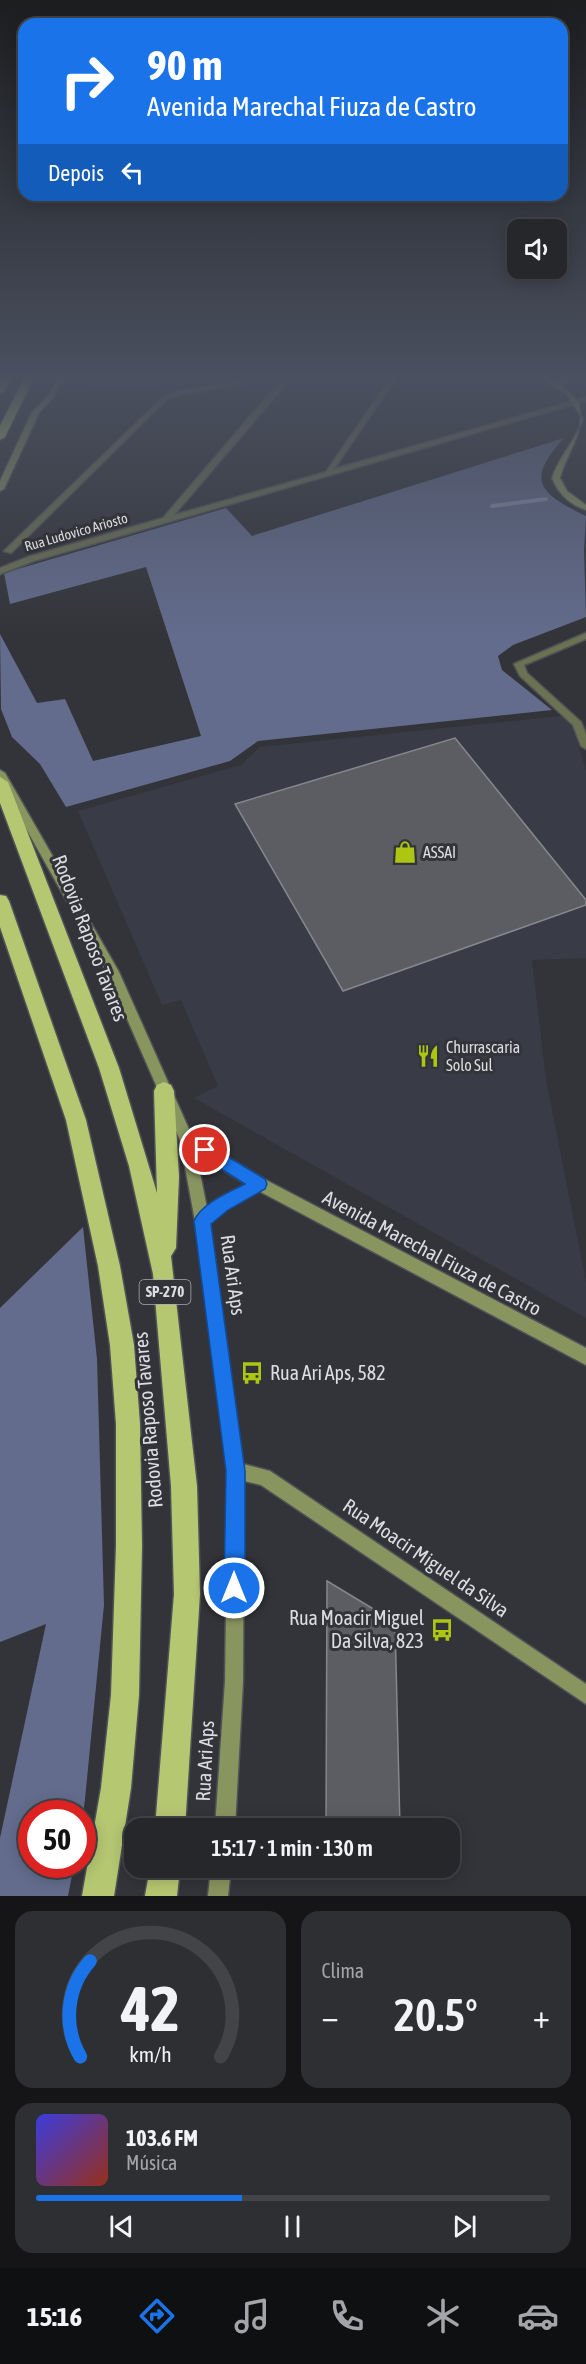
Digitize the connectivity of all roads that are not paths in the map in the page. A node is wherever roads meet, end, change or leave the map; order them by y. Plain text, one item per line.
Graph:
1 (12, 462) edge
2 (99, 462) edge
3 (216, 462) edge
4 (335, 462) edge
5 (359, 462) edge
6 (563, 462) edge
7 (329, 471) junction
8 (0, 489) edge
9 (586, 508) edge
10 (166, 520) junction
11 (0, 544) edge
12 (9, 551) junction
13 (31, 559) junction
14 (0, 571) edge
15 (586, 636) edge
16 (586, 746) edge
17 (0, 773) edge
18 (0, 782) edge
19 (0, 901) edge
20 (4, 924) edge
21 (165, 1091) junction
22 (188, 1140) junction
23 (259, 1184) junction
24 (202, 1221) junction
25 (164, 1274) junction
26 (586, 1358) edge
27 (236, 1471) junction
28 (586, 1695) edge
29 (171, 1818) edge
30 (226, 1818) edge
31 (164, 1878) edge
32 (220, 1878) edge
33 (98, 1896) edge
34 (161, 1896) edge
35 (218, 1896) edge

1 - 8 main road
2 - 12 street
3 - 10 street
4 - 7 street
5 - 7 street, Rua Ludovico Ariosto
6 - 9 main road
7 - 10 street, Rua Ludovico Ariosto
10 - 13 street, Rua Ludovico Ariosto
11 - 12 street
12 - 13 street
13 - 14 street, Rua Ludovico Ariosto
15 - 16 street
17 - 21 main road, Rua Ari Aps
18 - 25 highway, Rodovia Raposo Tavares / SP-270
19 - 20 highway, Rodovia Raposo Tavares / SP-270
20 - 33 highway, Rodovia Raposo Tavares / SP-270
21 - 22 main road, Rua Ari Aps
21 - 25 highway
22 - 23 main road, Avenida Marechal Fiuza de Castro
22 - 24 main road, Rua Ari Aps
23 - 24 main road
23 - 26 main road, Avenida Marechal Fiuza de Castro
24 - 27 main road, Rua Ari Aps
25 - 29 highway, Rodovia Raposo Tavares / SP-270
27 - 28 main road, Rua Moacir Miguel da Silva
27 - 30 main road, Rua Ari Aps
31 - 34 highway
32 - 35 main road

